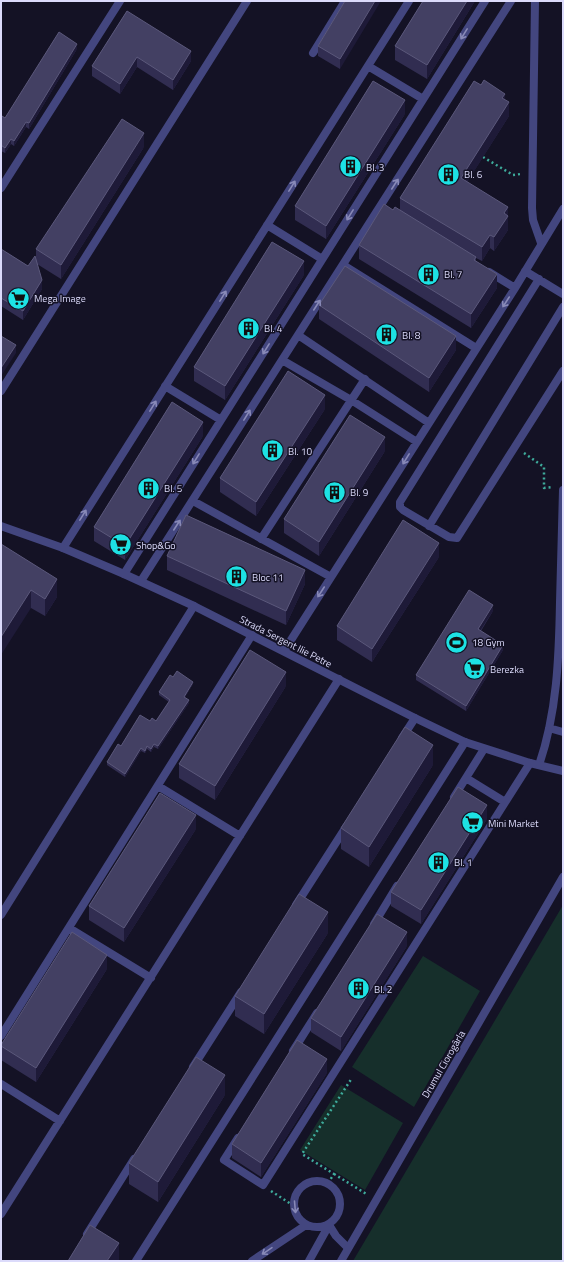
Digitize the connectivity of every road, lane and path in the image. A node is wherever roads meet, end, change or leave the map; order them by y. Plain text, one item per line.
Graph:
1 (120, 1) edge
2 (247, 1) edge
3 (345, 1) edge
4 (409, 1) edge
5 (485, 1) edge
6 (511, 1) edge
7 (535, 1) edge
8 (313, 53) dead end
9 (368, 66) junction
10 (423, 99) junction
11 (483, 157) edge
12 (533, 172) junction
13 (1, 188) edge
14 (563, 209) edge
15 (267, 225) junction
16 (541, 244) junction
17 (322, 259) junction
18 (343, 265) junction
19 (481, 267) edge
20 (525, 271) junction
21 (539, 279) junction
22 (515, 288) junction
23 (563, 294) edge
24 (563, 307) edge
25 (298, 335) junction
26 (476, 348) junction
27 (282, 360) junction
28 (563, 371) edge
29 (365, 379) junction
30 (165, 386) junction
31 (1, 391) edge
32 (351, 400) junction
33 (221, 420) junction
34 (429, 422) junction
35 (417, 442) junction
36 (515, 447) junction
37 (560, 488) edge
38 (193, 500) junction
39 (1, 526) edge
40 (429, 526) junction
41 (261, 539) junction
42 (62, 548) junction
43 (124, 574) junction
44 (331, 577) junction
45 (141, 581) junction
46 (194, 606) junction
47 (252, 635) junction
48 (284, 651) junction
49 (339, 679) junction
50 (415, 718) junction
51 (548, 728) junction
52 (563, 732) edge
53 (400, 742) edge
54 (465, 742) junction
55 (484, 749) junction
56 (530, 763) junction
57 (539, 765) junction
58 (563, 771) edge
59 (466, 778) junction
60 (158, 786) junction
61 (505, 802) junction
62 (449, 805) edge
63 (348, 823) edge
64 (240, 836) junction
65 (404, 877) edge
66 (563, 877) edge
67 (292, 910) edge
68 (1, 915) edge
69 (69, 928) junction
70 (370, 929) edge
71 (151, 978) junction
72 (245, 984) edge
73 (324, 1003) edge
74 (1, 1036) edge
75 (290, 1056) edge
76 (190, 1072) edge
77 (352, 1078) dead end
78 (1, 1084) edge
79 (60, 1121) junction
80 (240, 1134) edge
81 (138, 1153) edge
82 (334, 1174) junction
83 (328, 1183) junction
84 (263, 1185) junction
85 (376, 1200) junction
86 (294, 1206) junction
87 (1, 1214) edge
88 (306, 1225) junction
89 (329, 1225) junction
90 (83, 1241) edge
91 (348, 1248) junction
92 (136, 1261) edge
93 (252, 1261) edge
94 (308, 1261) edge
95 (341, 1261) edge

1 - 13 street
2 - 31 street
3 - 8 street
4 - 9 street
5 -> 10 street
18 -> 6 street
7 - 12 street
9 - 10 street
15 -> 9 street
10 -> 17 street
11 - 12 path
12 - 16 street
14 - 16 street
15 - 17 street
30 -> 15 street
16 - 20 street
17 -> 33 street
25 -> 18 street
18 - 26 street
19 - 22 street
20 - 21 street
20 - 22 street
21 - 23 street
21 - 40 street
22 -> 26 street
24 - 40 street
25 - 27 street
25 - 29 street
26 - 34 street
27 - 32 street
38 -> 27 street
28 - 36 street
29 - 32 street
29 - 34 street
30 - 33 street
42 -> 30 street
32 - 35 street
32 - 41 street
33 -> 43 street
34 - 35 street
35 -> 44 street
36 - 37 path
36 - 40 street
37 - 51 street
38 - 41 street
45 -> 38 street
39 - 42 street, Strada Sergent Ilie Petre
41 - 44 street
42 - 43 street, Strada Sergent Ilie Petre
43 - 45 street, Strada Sergent Ilie Petre
44 -> 48 street
45 - 46 street, Strada Sergent Ilie Petre
46 - 47 street, Strada Sergent Ilie Petre
46 - 68 street
47 - 48 street, Strada Sergent Ilie Petre
47 - 60 street
48 - 49 street, Strada Sergent Ilie Petre
49 - 50 street, Strada Sergent Ilie Petre
49 - 64 street
50 - 53 street
50 - 54 street, Strada Sergent Ilie Petre
51 - 52 street
51 - 57 street
54 - 55 street, Strada Sergent Ilie Petre
54 - 92 street
55 - 56 street, Strada Sergent Ilie Petre
55 - 59 street
56 - 57 street, Strada Sergent Ilie Petre
56 - 61 street
57 - 58 street, Strada Sergent Ilie Petre
59 - 61 street
59 - 62 street
60 - 64 street
60 - 69 street
61 - 84 street
63 - 67 street
64 - 71 street
65 - 70 street
66 - 85 street, Drumul Ciorogârla
69 - 71 street
69 - 74 street
71 - 79 street
72 - 76 street
73 - 75 street
77 - 82 path
78 - 79 street
79 - 87 street
80 - 84 street
81 - 90 street
82 - 83 path
82 - 85 path
83 - 86 street
83 - 89 street
84 - 86 path
85 - 91 street, Drumul Ciorogârla
86 -> 88 street
88 - 89 street
88 -> 93 street
89 - 91 street
89 - 94 street
91 - 95 street, Drumul Ciorogârla

